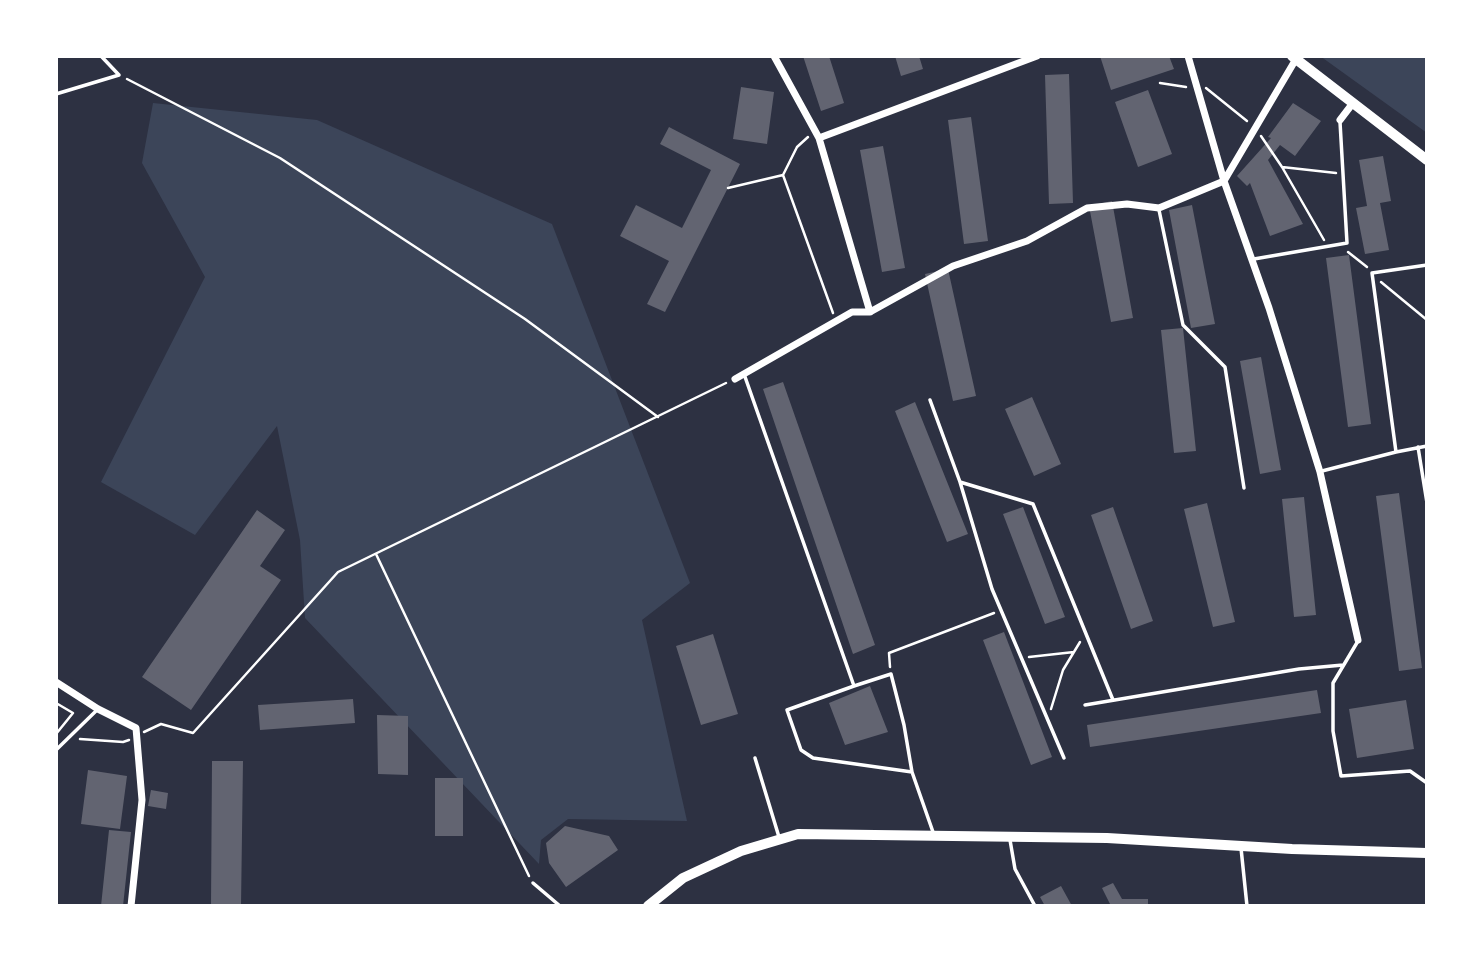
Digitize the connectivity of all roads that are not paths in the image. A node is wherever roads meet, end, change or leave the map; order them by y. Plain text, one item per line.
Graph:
1 (101, 56) edge
2 (774, 56) edge
3 (1037, 56) edge
4 (1188, 56) edge
5 (1294, 58) edge
6 (56, 94) edge
7 (1353, 103) junction
8 (1340, 120) joint
9 (819, 138) junction
10 (1427, 160) edge
11 (1224, 181) junction
12 (1159, 208) junction
13 (1253, 260) junction
14 (1427, 265) edge
15 (870, 312) junction
16 (744, 374) junction
17 (735, 379) road end
18 (930, 400) dead end
19 (1427, 446) edge
20 (1418, 447) junction
21 (1396, 452) junction
22 (1320, 472) junction
23 (960, 482) junction
24 (1244, 488) dead end
25 (1427, 503) edge
26 (1358, 640) joint
27 (1343, 665) junction
28 (56, 682) edge
29 (853, 687) junction
30 (1113, 700) junction
31 (1084, 705) dead end
32 (98, 709) junction
33 (56, 750) edge
34 (755, 758) dead end
35 (1064, 758) dead end
36 (912, 772) junction
37 (1427, 783) edge
38 (934, 834) junction
39 (1009, 838) junction
40 (780, 839) junction
41 (1241, 846) junction
42 (1427, 853) edge
43 (533, 883) road end
44 (131, 906) edge
45 (560, 906) edge
46 (648, 906) edge
47 (1035, 906) edge
48 (1247, 906) edge

1 - 6 lane
2 - 9 street
3 - 9 street
4 - 11 street
5 - 7 main road
5 - 11 street
7 - 8 street
7 - 10 main road
8 - 13 lane
9 - 15 street
11 - 12 street
11 - 13 street
12 - 15 street
12 - 24 lane
13 - 22 street
14 - 21 lane
15 - 16 street
16 - 17 street
16 - 29 lane
18 - 23 lane
19 - 20 lane
20 - 21 lane
20 - 25 lane
21 - 22 lane
22 - 26 street
23 - 30 lane
23 - 35 lane
26 - 27 lane
27 - 30 lane
27 - 37 lane
28 - 32 street
29 - 36 lane
29 - 36 lane
30 - 31 lane
32 - 33 lane
32 - 44 street
34 - 40 lane
36 - 38 lane
38 - 39 main road
38 - 40 main road
39 - 41 main road
39 - 47 lane
40 - 46 main road
41 - 42 main road
41 - 48 lane
43 - 45 lane

